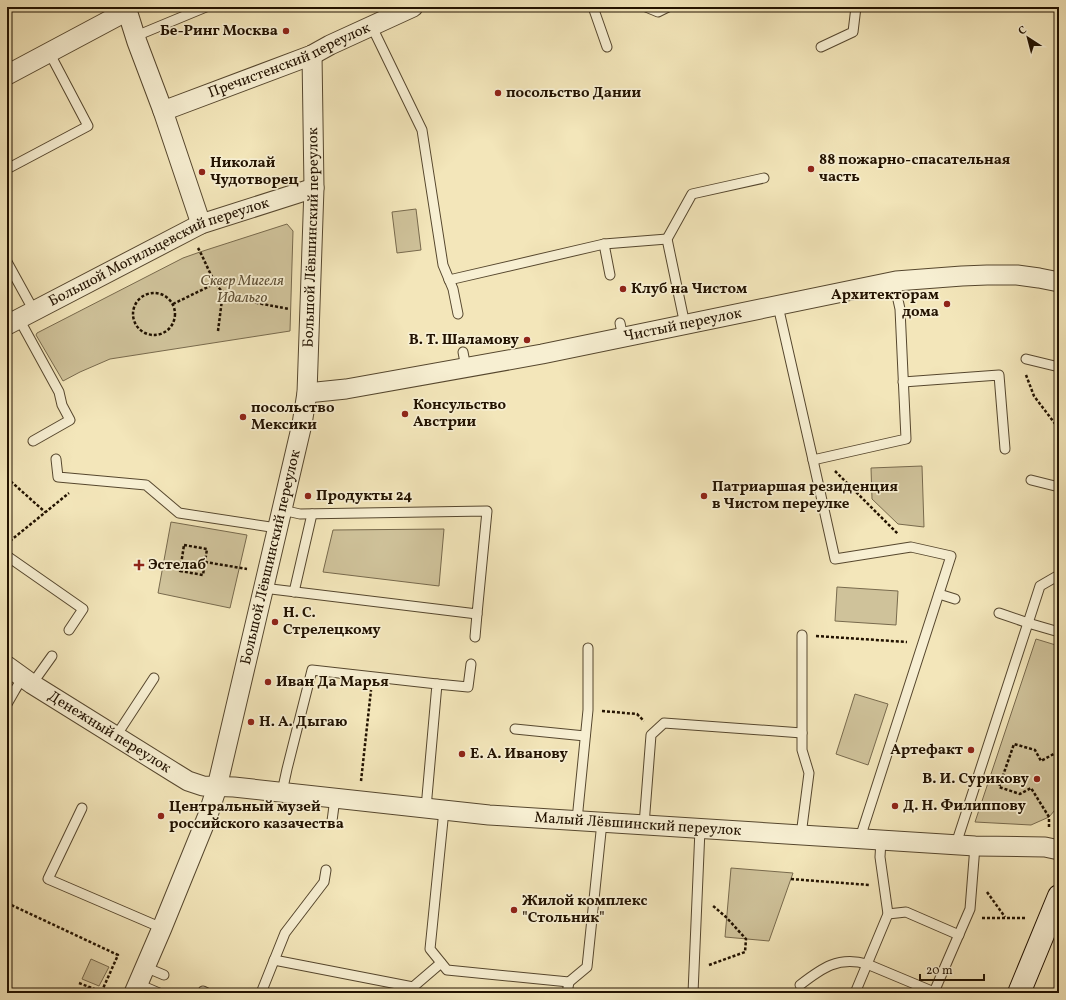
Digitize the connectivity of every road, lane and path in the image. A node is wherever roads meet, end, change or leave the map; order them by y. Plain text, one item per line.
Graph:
1 (206, 7) edge
2 (413, 7) edge
3 (593, 7) edge
4 (646, 7) edge
5 (668, 7) edge
6 (856, 7) edge
7 (127, 9) edge
8 (372, 26) junction
9 (136, 36) junction
10 (607, 47) dead end
11 (821, 47) dead end
12 (49, 52) junction
13 (312, 55) junction
14 (7, 75) edge
15 (163, 111) junction
16 (7, 169) edge
17 (764, 178) dead end
18 (314, 188) junction
19 (201, 224) junction
20 (667, 239) junction
21 (604, 244) junction
22 (198, 248) dead end
23 (7, 262) edge
24 (610, 275) dead end
25 (450, 280) junction
26 (896, 281) junction
27 (1059, 282) edge
28 (216, 283) junction
29 (223, 292) junction
30 (173, 304) junction
31 (778, 306) junction
32 (294, 309) dead end
33 (458, 314) dead end
34 (20, 318) edge
35 (685, 325) junction
36 (218, 331) dead end
37 (1026, 359) dead end
38 (1059, 367) edge
39 (1023, 369) dead end
40 (903, 382) junction
41 (307, 393) junction
42 (1059, 429) edge
43 (33, 441) dead end
44 (1005, 449) dead end
45 (822, 458) junction
46 (56, 459) dead end
47 (813, 460) junction
48 (7, 478) edge
49 (85, 480) junction
50 (1031, 480) dead end
51 (1059, 487) edge
52 (46, 512) junction
53 (312, 514) junction
54 (279, 519) junction
55 (7, 544) edge
56 (911, 548) junction
57 (7, 556) edge
58 (205, 562) junction
59 (247, 569) dead end
60 (1059, 575) edge
61 (263, 588) junction
62 (294, 592) junction
63 (939, 594) junction
64 (955, 600) dead end
65 (999, 613) dead end
66 (477, 614) junction
67 (1028, 623) junction
68 (69, 630) dead end
69 (1059, 632) edge
70 (802, 635) joint
71 (475, 637) dead end
72 (923, 643) junction
73 (588, 648) dead end
74 (52, 656) dead end
75 (471, 664) dead end
76 (7, 666) edge
77 (372, 677) junction
78 (154, 678) dead end
79 (28, 680) junction
80 (437, 684) junction
81 (7, 704) edge
82 (588, 710) junction
83 (515, 729) dead end
84 (653, 732) junction
85 (802, 733) junction
86 (116, 736) junction
87 (585, 736) junction
88 (1059, 751) edge
89 (361, 783) dead end
90 (217, 787) junction
91 (282, 792) junction
92 (335, 798) junction
93 (82, 808) dead end
94 (435, 809) junction
95 (577, 820) junction
96 (332, 821) dead end
97 (602, 822) junction
98 (644, 825) junction
99 (700, 829) junction
100 (1049, 831) dead end
101 (801, 835) junction
102 (860, 838) junction
103 (881, 840) junction
104 (956, 844) junction
105 (975, 846) junction
106 (1059, 850) edge
107 (326, 870) dead end
108 (972, 873) junction
109 (791, 879) dead end
110 (884, 886) junction
111 (697, 892) junction
112 (1059, 897) edge
113 (7, 903) edge
114 (888, 914) junction
115 (1006, 918) junction
116 (1026, 918) dead end
117 (966, 919) junction
118 (162, 928) junction
119 (959, 935) junction
120 (274, 960) junction
121 (441, 963) junction
122 (867, 964) junction
123 (694, 971) junction
124 (164, 975) dead end
125 (139, 982) edge
126 (569, 982) junction
127 (79, 983) dead end
128 (800, 985) dead end
129 (89, 987) junction
130 (102, 992) edge
131 (87, 993) edge
132 (159, 993) edge
133 (261, 993) edge
134 (567, 993) edge
135 (692, 993) edge
136 (855, 993) edge
137 (1019, 993) edge

1 - 9 lane
2 - 8 street, Пречистенский переулок
3 - 10 lane
4 - 5 lane
6 - 11 lane
7 - 9 street
7 - 12 street
8 - 13 street, Пречистенский переулок
8 - 25 lane
9 - 15 street
12 - 14 street
12 - 16 lane
13 - 15 street, Пречистенский переулок
13 - 18 street, Большой Лёвшинский переулок
15 - 19 street
17 - 20 lane
18 - 19 street, Большой Могильцевский переулок
18 - 41 street, Большой Лёвшинский переулок
19 - 34 street, Большой Могильцевский переулок
20 - 21 lane
20 - 35 lane
21 - 24 lane
21 - 25 lane
22 - 28 path
23 - 34 lane
25 - 33 lane
26 - 27 street, Чистый переулок
26 - 31 street, Чистый переулок
26 - 40 lane
28 - 29 path
28 - 30 path
29 - 32 path
29 - 36 path
30 - 30 path
31 - 35 street, Чистый переулок
31 - 47 lane
34 - 43 lane
35 - 41 street, Чистый переулок
37 - 38 lane
39 - 42 path
40 - 44 lane
40 - 45 lane
41 - 54 street, Большой Лёвшинский переулок
45 - 47 lane
45 - 56 path
46 - 49 lane
47 - 56 lane
48 - 52 path
49 - 52 path
49 - 54 lane
50 - 51 lane
52 - 55 path
53 - 54 lane
53 - 62 lane
53 - 66 lane
54 - 61 street, Большой Лёвшинский переулок
56 - 63 lane
57 - 68 lane
58 - 58 path
58 - 59 path
60 - 67 lane
61 - 62 lane
61 - 90 street, Большой Лёвшинский переулок
62 - 66 lane
63 - 64 lane
63 - 72 lane
65 - 67 lane
66 - 71 lane
67 - 69 lane
67 - 104 lane
70 - 72 path
70 - 85 lane
72 - 102 lane
73 - 82 lane
74 - 79 lane
75 - 80 lane
76 - 79 street, Денежный переулок
77 - 80 lane
77 - 89 path
77 - 91 lane
78 - 86 lane
79 - 81 lane
79 - 86 street, Денежный переулок
80 - 94 lane
82 - 84 path
82 - 87 lane
83 - 87 lane
84 - 85 lane
84 - 98 lane
85 - 101 lane
86 - 90 street, Денежный переулок
87 - 95 lane
88 - 100 path
90 - 91 street, Малый Лёвшинский переулок
90 - 118 street, Большой Лёвшинский переулок
91 - 92 street, Малый Лёвшинский переулок
92 - 94 street, Малый Лёвшинский переулок
92 - 96 lane
93 - 118 lane
94 - 95 street, Малый Лёвшинский переулок
94 - 121 lane
95 - 97 street, Малый Лёвшинский переулок
97 - 98 street, Малый Лёвшинский переулок
97 - 126 lane
98 - 99 street, Малый Лёвшинский переулок
99 - 101 street, Малый Лёвшинский переулок
99 - 111 lane
101 - 102 street, Малый Лёвшинский переулок
102 - 103 street, Малый Лёвшинский переулок
103 - 104 street, Малый Лёвшинский переулок
103 - 110 lane
104 - 105 street, Малый Лёвшинский переулок
105 - 106 street, Малый Лёвшинский переулок
105 - 108 lane
107 - 120 lane
108 - 115 path
108 - 117 lane
109 - 110 path
110 - 114 lane
111 - 123 lane
111 - 123 path
112 - 137 main road
113 - 130 path
114 - 119 lane
114 - 122 lane
115 - 116 path
115 - 117 path
117 - 119 lane
118 - 125 street, Большой Лёвшинский переулок
119 - 122 lane
120 - 121 lane
120 - 133 lane
121 - 126 lane
122 - 128 lane
122 - 136 lane
123 - 135 lane
124 - 125 lane
125 - 132 lane
126 - 134 lane
127 - 129 path
129 - 130 path
129 - 131 path

